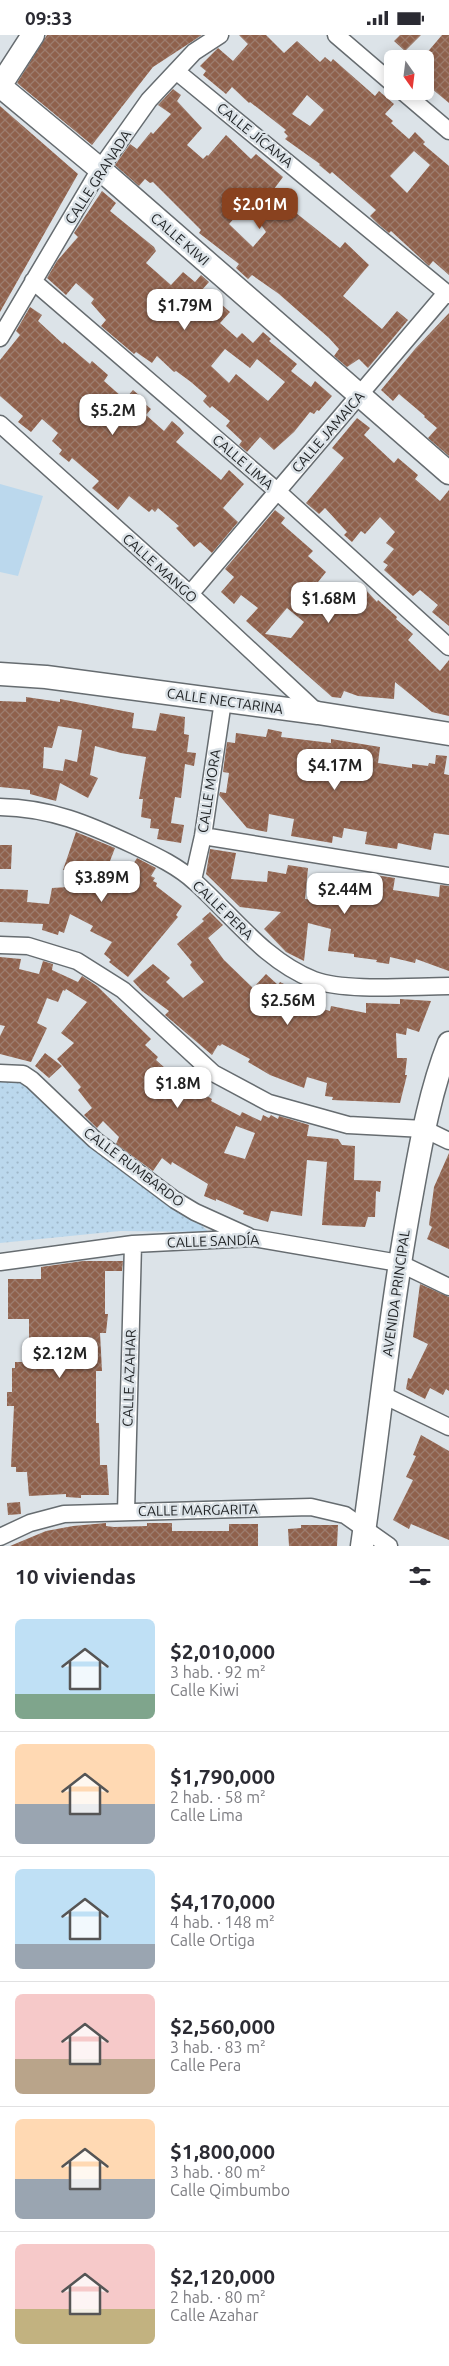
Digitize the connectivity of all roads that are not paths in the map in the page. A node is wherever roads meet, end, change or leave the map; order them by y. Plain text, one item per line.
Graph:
1 (33, 35) edge
2 (220, 35) edge
3 (336, 35) edge
4 (176, 71) junction
5 (384, 76) edge
6 (0, 86) edge
7 (413, 100) edge
8 (449, 131) edge
9 (100, 169) junction
10 (33, 281) junction
11 (448, 294) edge
12 (0, 338) edge
13 (359, 396) junction
14 (0, 424) edge
15 (449, 473) edge
16 (277, 491) junction
17 (190, 594) junction
18 (449, 647) edge
19 (0, 674) edge
20 (223, 701) junction
21 (318, 713) junction
22 (449, 733) edge
23 (0, 807) edge
24 (203, 836) junction
25 (449, 876) edge
26 (193, 880) junction
27 (0, 945) edge
28 (449, 987) edge
29 (449, 1043) edge
30 (0, 1073) edge
31 (424, 1129) junction
32 (449, 1141) edge
33 (253, 1237) junction
34 (133, 1244) junction
35 (0, 1262) edge
36 (399, 1263) junction
37 (449, 1287) edge
38 (383, 1395) junction
39 (449, 1427) edge
40 (126, 1512) junction
41 (0, 1537) edge
42 (363, 1538) edge
43 (389, 1546) edge

1 - 6 street
2 - 4 street, CALLE GRANADA
3 - 5 street
4 - 9 street, CALLE GRANADA
4 - 11 street, CALLE JÍCAMA
6 - 9 street, CALLE KIWI
7 - 8 street
9 - 10 street, CALLE GRANADA
9 - 13 street, CALLE KIWI
10 - 12 street, CALLE GRANADA
10 - 16 street, CALLE LIMA
11 - 13 street, CALLE JAMAICA
13 - 15 street, CALLE KIWI
13 - 16 street, CALLE JAMAICA
14 - 17 street, CALLE MANGO
16 - 17 street, CALLE JAMAICA
16 - 18 street, CALLE LIMA
17 - 21 street, CALLE MANGO
19 - 20 street, CALLE NECTARINA
20 - 21 street, CALLE NECTARINA
20 - 24 street, CALLE MORA
21 - 22 street, CALLE NECTARINA
23 - 26 street, CALLE PERA
24 - 25 street
24 - 26 street, CALLE MORA
26 - 28 street, CALLE PERA
27 - 31 street
29 - 31 street, AVENIDA PRINCIPAL
30 - 33 street, CALLE RUMBARDO
31 - 32 street
31 - 36 street, AVENIDA PRINCIPAL
33 - 34 street, CALLE SANDÍA
33 - 36 street, CALLE SANDÍA
34 - 35 street, CALLE SANDÍA
34 - 40 street, CALLE AZAHAR
36 - 37 street, CALLE SANDÍA
36 - 38 street, AVENIDA PRINCIPAL
38 - 39 street
38 - 42 street, AVENIDA PRINCIPAL
40 - 41 street, CALLE MARGARITA
40 - 42 street, CALLE MARGARITA
42 - 43 street, CALLE MARGARITA

